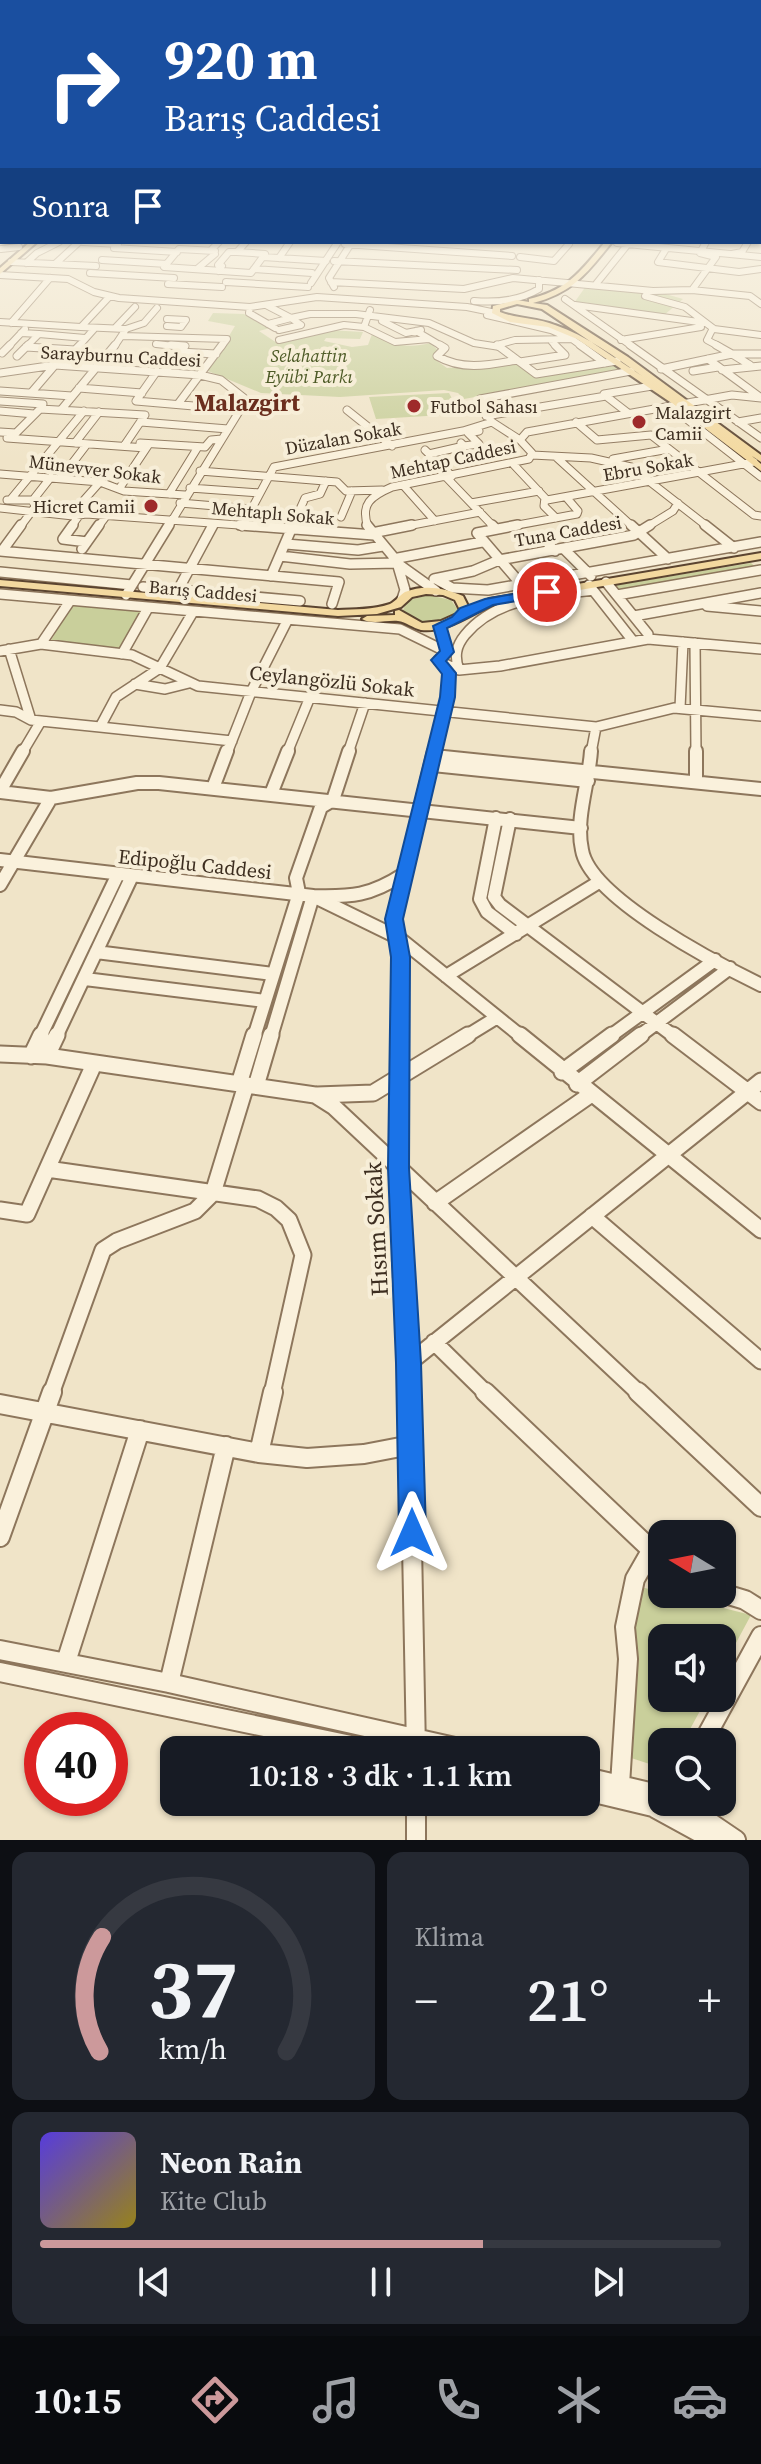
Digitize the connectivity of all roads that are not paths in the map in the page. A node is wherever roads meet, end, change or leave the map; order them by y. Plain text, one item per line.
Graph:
1 (40, 288) edge
2 (87, 288) edge
3 (123, 288) edge
4 (166, 288) edge
5 (221, 288) edge
6 (260, 288) edge
7 (290, 288) edge
8 (312, 288) edge
9 (312, 288) edge
10 (335, 288) edge
11 (379, 288) edge
12 (436, 288) edge
13 (468, 288) joint
14 (539, 288) edge
15 (566, 288) edge
16 (580, 288) edge
17 (622, 288) edge
18 (639, 288) edge
19 (456, 289) joint
20 (689, 290) junction
21 (311, 291) junction
22 (113, 297) junction
23 (290, 300) junction
24 (375, 300) junction
25 (524, 302) junction
26 (568, 302) junction
27 (208, 303) junction
28 (505, 303) junction
29 (155, 304) junction
30 (761, 304) edge
31 (266, 305) junction
32 (461, 305) junction
33 (248, 307) junction
34 (685, 307) junction
35 (174, 309) junction
36 (548, 310) junction
37 (496, 313) junction
38 (310, 314) junction
39 (367, 316) junction
40 (126, 317) junction
41 (148, 318) junction
42 (291, 318) junction
43 (376, 318) junction
44 (529, 321) junction
45 (166, 322) junction
46 (4, 324) edge
47 (30, 324) junction
48 (268, 324) junction
49 (438, 326) junction
50 (709, 326) junction
51 (81, 327) junction
52 (364, 327) junction
53 (95, 328) junction
54 (115, 328) junction
55 (331, 328) junction
56 (279, 330) junction
57 (416, 331) junction
58 (125, 332) junction
59 (452, 332) junction
60 (39, 334) junction
61 (163, 335) junction
62 (761, 335) edge
63 (15, 336) junction
64 (60, 336) junction
65 (292, 337) junction
66 (85, 338) junction
67 (576, 338) junction
68 (429, 339) junction
69 (279, 340) dead end
70 (621, 340) junction
71 (552, 342) junction
72 (156, 344) dead end
73 (497, 345) junction
74 (26, 347) junction
75 (48, 348) junction
76 (180, 352) junction
77 (1, 353) edge
78 (216, 354) junction
79 (732, 354) junction
80 (761, 354) edge
81 (17, 356) junction
82 (708, 359) junction
83 (519, 361) junction
84 (617, 361) junction
85 (100, 363) junction
86 (605, 363) junction
87 (55, 365) junction
88 (750, 365) junction
89 (761, 366) edge
90 (30, 367) junction
91 (720, 368) junction
92 (661, 369) junction
93 (163, 370) junction
94 (631, 371) junction
95 (693, 371) dead end
96 (0, 373) edge
97 (200, 375) junction
98 (652, 386) junction
99 (79, 388) junction
100 (0, 391) edge
101 (526, 391) junction
102 (31, 393) junction
103 (142, 393) junction
104 (72, 396) junction
105 (606, 396) junction
106 (761, 398) edge
107 (580, 400) junction
108 (706, 400) junction
109 (0, 401) edge
110 (136, 401) junction
111 (178, 404) junction
112 (678, 404) junction
113 (544, 406) junction
114 (61, 410) junction
115 (240, 410) junction
116 (347, 410) dead end
117 (0, 411) edge
118 (37, 411) junction
119 (84, 411) junction
120 (99, 412) junction
121 (628, 413) junction
122 (125, 414) junction
123 (601, 418) junction
124 (761, 418) edge
125 (141, 422) junction
126 (492, 422) junction
127 (576, 422) junction
128 (738, 422) junction
129 (228, 429) junction
130 (749, 430) junction
131 (453, 434) junction
132 (727, 434) junction
133 (0, 435) edge
134 (761, 438) edge
135 (222, 439) junction
136 (520, 440) junction
137 (60, 442) junction
138 (416, 442) junction
139 (75, 443) junction
140 (87, 444) junction
141 (126, 444) junction
142 (148, 446) junction
143 (392, 446) junction
144 (464, 446) junction
145 (198, 447) junction
146 (669, 449) junction
147 (429, 454) junction
148 (532, 455) junction
149 (556, 457) junction
150 (609, 460) junction
151 (755, 463) edge
152 (514, 465) junction
153 (200, 471) junction
154 (0, 474) edge
155 (702, 474) junction
156 (32, 476) junction
157 (449, 476) junction
158 (269, 477) junction
159 (761, 477) edge
160 (56, 478) junction
161 (326, 481) junction
162 (100, 482) junction
163 (653, 482) junction
164 (403, 485) junction
165 (119, 489) junction
166 (385, 490) junction
167 (352, 491) junction
168 (539, 491) junction
169 (595, 492) junction
170 (260, 493) junction
171 (169, 494) junction
172 (185, 495) junction
173 (566, 497) junction
174 (11, 499) junction
175 (33, 500) junction
176 (547, 500) junction
177 (471, 503) junction
178 (678, 503) junction
179 (0, 506) edge
180 (251, 509) junction
181 (34, 511) junction
182 (480, 512) junction
183 (107, 515) junction
184 (77, 516) junction
185 (761, 516) edge
186 (341, 517) dead end
187 (556, 518) junction
188 (170, 520) junction
189 (435, 521) junction
190 (214, 524) junction
191 (242, 527) junction
192 (496, 529) junction
193 (292, 531) junction
194 (640, 532) junction
195 (373, 534) junction
196 (541, 536) dead end
197 (479, 538) junction
198 (87, 542) junction
199 (761, 542) edge
200 (286, 544) junction
201 (383, 546) junction
202 (734, 548) junction
203 (1, 551) edge
204 (560, 551) junction
205 (758, 554) edge
206 (280, 556) junction
207 (76, 558) junction
208 (668, 559) junction
209 (499, 560) junction
210 (395, 561) junction
211 (144, 564) junction
212 (189, 569) junction
213 (761, 570) edge
214 (0, 572) edge
215 (271, 576) junction
216 (591, 581) junction
217 (606, 582) junction
218 (520, 583) junction
219 (0, 585) edge
220 (143, 587) dead end
221 (129, 590) junction
222 (178, 590) junction
223 (436, 591) junction
224 (761, 593) edge
225 (0, 594) edge
226 (453, 595) junction
227 (617, 595) junction
228 (70, 601) junction
229 (300, 601) dead end
230 (400, 602) junction
231 (332, 604) dead end
232 (699, 605) junction
233 (148, 608) junction
234 (465, 611) junction
235 (761, 611) edge
236 (193, 612) junction
237 (634, 616) junction
238 (403, 618) junction
239 (287, 621) junction
240 (440, 626) junction
241 (648, 639) junction
242 (633, 641) junction
243 (683, 642) junction
244 (695, 643) junction
245 (41, 644) junction
246 (761, 649) edge
247 (5, 650) edge
248 (122, 654) junction
249 (443, 656) junction
250 (160, 668) junction
251 (459, 670) junction
252 (189, 683) junction
253 (135, 684) junction
254 (251, 692) junction
255 (24, 697) junction
256 (310, 697) junction
257 (365, 703) junction
258 (680, 708) junction
259 (0, 709) edge
260 (696, 709) junction
261 (444, 711) junction
262 (761, 716) edge
263 (36, 721) junction
264 (100, 727) junction
265 (596, 727) junction
266 (232, 741) junction
267 (434, 760) junction
268 (589, 776) junction
269 (696, 782) junction
270 (213, 788) junction
271 (761, 789) edge
272 (0, 792) edge
273 (271, 794) junction
274 (51, 798) junction
275 (333, 800) junction
276 (421, 810) junction
277 (496, 818) junction
278 (510, 819) junction
279 (581, 828) junction
280 (7, 861) edge
281 (404, 874) junction
282 (125, 875) junction
283 (599, 882) junction
284 (0, 885) edge
285 (306, 895) junction
286 (522, 930) junction
287 (399, 938) junction
288 (96, 952) junction
289 (715, 960) junction
290 (730, 968) junction
291 (273, 974) junction
292 (446, 976) junction
293 (85, 979) junction
294 (761, 985) edge
295 (265, 1001) junction
296 (644, 1012) junction
297 (496, 1018) junction
298 (658, 1022) junction
299 (0, 1054) edge
300 (31, 1056) junction
301 (47, 1056) junction
302 (94, 1064) junction
303 (562, 1072) junction
304 (398, 1080) junction
305 (761, 1081) edge
306 (577, 1084) junction
307 (247, 1085) junction
308 (746, 1092) junction
309 (315, 1095) junction
310 (590, 1095) junction
311 (761, 1102) edge
312 (667, 1156) junction
313 (399, 1168) junction
314 (47, 1169) junction
315 (213, 1193) junction
316 (435, 1203) junction
317 (0, 1210) edge
318 (592, 1216) junction
319 (761, 1230) edge
320 (514, 1278) junction
321 (434, 1342) junction
322 (761, 1361) edge
323 (409, 1363) junction
324 (0, 1404) edge
325 (45, 1412) junction
326 (140, 1430) junction
327 (411, 1445) junction
328 (226, 1446) junction
329 (259, 1453) junction
330 (761, 1507) edge
331 (0, 1537) edge
332 (648, 1547) edge
333 (648, 1564) edge
334 (736, 1599) edge
335 (761, 1610) edge
336 (761, 1636) edge
337 (0, 1650) edge
338 (66, 1662) junction
339 (0, 1672) edge
340 (169, 1683) junction
341 (711, 1728) edge
342 (308, 1736) edge
343 (383, 1736) edge
344 (415, 1736) edge
345 (600, 1780) edge
346 (620, 1785) junction
347 (648, 1792) edge
348 (600, 1794) edge
349 (416, 1816) edge
350 (701, 1816) edge
351 (416, 1840) edge
352 (713, 1840) edge
353 (736, 1840) edge

1 - 46 street
2 - 22 street
3 - 22 street
4 - 29 street
5 - 27 street
6 - 33 street
7 - 21 street
8 - 21 street
9 - 21 street
10 - 24 street
11 - 24 street
12 - 19 street
13 - 19 street
13 - 32 street
14 - 32 street
15 - 25 main road
16 - 26 main road
17 - 34 street
18 - 20 street
20 - 30 street
20 - 34 street
21 - 23 street
21 - 23 street
21 - 24 street
22 - 29 street
22 - 51 street
23 - 31 street
24 - 28 street
24 - 32 street
24 - 39 street
25 - 28 main road
25 - 36 main road
26 - 36 main road
26 - 50 street
26 - 70 street
27 - 29 street
27 - 33 street
27 - 35 street
28 - 37 main road
29 - 35 street
29 - 40 street
29 - 41 street
31 - 33 street
31 - 42 street
32 - 37 street
32 - 59 street
32 - 67 street
33 - 48 street
34 - 50 street
35 - 45 street
36 - 44 main road
36 - 112 main road
37 - 44 main road
38 - 39 street
38 - 42 street
38 - 55 street
39 - 43 street
39 - 52 street
40 - 41 street
40 - 54 street
41 - 45 street
41 - 58 street
42 - 48 street
42 - 56 street
43 - 49 street
43 - 57 street
44 - 67 main road
45 - 61 street
46 - 47 street
47 - 51 street
47 - 63 street
48 - 56 street
49 - 57 street
49 - 59 street
50 - 62 street
50 - 70 street
50 - 79 street
51 - 53 street
52 - 55 street
52 - 68 street
53 - 54 street
53 - 66 street
54 - 58 street
55 - 65 street
56 - 65 street
57 - 68 street
58 - 61 street
58 - 85 street
59 - 73 street
60 - 63 street
60 - 64 street
60 - 74 street
61 - 78 street
63 - 77 street
64 - 66 street
64 - 75 street
65 - 69 street
66 - 75 street
67 - 71 street
67 - 84 main road
67 - 86 street
68 - 83 street
70 - 92 street
71 - 73 street
71 - 83 street
72 - 76 street
73 - 83 street
74 - 75 street
74 - 81 street
76 - 78 street
76 - 93 street
77 - 81 street
78 - 97 street
79 - 80 street
79 - 82 street
79 - 88 street
81 - 90 street
82 - 91 street
82 - 92 street
83 - 86 street
84 - 86 street
84 - 94 main road
85 - 87 street, Sarayburnu Caddesi
85 - 93 street, Sarayburnu Caddesi
85 - 93 street
85 - 99 street
87 - 90 street, Sarayburnu Caddesi
87 - 102 street
88 - 89 street
88 - 91 street
90 - 96 street, Sarayburnu Caddesi
91 - 95 street
91 - 106 street
92 - 108 street
93 - 97 street, Sarayburnu Caddesi
93 - 103 street
94 - 98 main road
94 - 101 street
97 - 111 street
97 - 115 street, Sarayburnu Caddesi
98 - 105 street
98 - 112 main road
99 - 103 street
99 - 104 street
100 - 102 street
101 - 113 street
101 - 126 street
102 - 104 street
103 - 110 street
104 - 114 street
105 - 107 street
105 - 121 street
106 - 108 street, Mehtap Caddesi
107 - 113 street
107 - 123 street
108 - 112 street, Mehtap Caddesi
108 - 128 street
109 - 118 street
110 - 111 street
110 - 122 street
111 - 115 street
112 - 121 street, Mehtap Caddesi
112 - 132 main road
112 - 151 main road
113 - 126 street
114 - 118 street
114 - 119 street
115 - 129 street
116 - 143 street
117 - 118 street
118 - 133 street
119 - 120 street
119 - 137 street
120 - 122 street
120 - 139 street
121 - 123 street, Mehtap Caddesi
122 - 125 street
123 - 127 street, Mehtap Caddesi
124 - 128 street
125 - 129 street
125 - 141 street
126 - 131 street, Düzalan Sokak
126 - 136 street
126 - 144 street
127 - 136 street, Mehtap Caddesi
127 - 146 street
128 - 130 street
129 - 135 street
130 - 132 street
130 - 134 street
131 - 138 street, Düzalan Sokak
131 - 144 street
132 - 151 main road
133 - 137 street
135 - 145 street
135 - 153 street
136 - 148 street, Mehtap Caddesi
137 - 139 street
137 - 156 street
138 - 143 street, Düzalan Sokak
138 - 147 street
139 - 140 street
140 - 141 street
140 - 160 street
141 - 142 street
142 - 145 street
142 - 165 street
143 - 158 street, Düzalan Sokak
144 - 147 street
145 - 171 street
146 - 150 street
146 - 155 street
147 - 157 street
148 - 149 street
148 - 152 street, Mehtap Caddesi
149 - 150 street
149 - 169 street
150 - 163 street
151 - 155 street, Ebru Sokak
151 - 159 street
152 - 157 street, Mehtap Caddesi
152 - 168 street
153 - 158 street
153 - 172 street
154 - 156 street, Münevver Sokak
155 - 163 street, Ebru Sokak
155 - 185 street
156 - 160 street, Münevver Sokak
156 - 174 street
157 - 164 street, Mehtap Caddesi
157 - 177 street
158 - 161 street
158 - 170 street, Düzalan Sokak
160 - 162 street, Münevver Sokak
160 - 175 street
161 - 167 street
161 - 193 street
162 - 165 street, Münevver Sokak
162 - 184 street
163 - 169 street, Ebru Sokak
163 - 178 street
164 - 166 street, Mehtap Caddesi
164 - 189 street
165 - 171 street, Münevver Sokak
166 - 167 street
166 - 195 street, Mehtap Caddesi
167 - 186 street
168 - 176 street
168 - 177 street
169 - 173 street, Ebru Sokak
169 - 194 street
170 - 172 street
170 - 180 street, Düzalan Sokak
171 - 172 street, Münevver Sokak
172 - 180 street
172 - 188 street
173 - 176 street, Ebru Sokak
173 - 187 street
174 - 175 street
174 - 179 street
175 - 181 street
176 - 187 street
177 - 182 street
178 - 194 street, Tuna Caddesi
178 - 202 street
179 - 181 street, Mehtaplı Sokak
180 - 191 street, Düzalan Sokak
181 - 184 street, Mehtaplı Sokak
181 - 203 street
182 - 189 street, Mehtaplı Sokak
182 - 192 street
183 - 184 street, Mehtaplı Sokak
183 - 188 street, Mehtaplı Sokak
183 - 198 street
184 - 198 street
187 - 192 street
188 - 190 street, Mehtaplı Sokak
188 - 211 street
189 - 195 street, Mehtaplı Sokak
190 - 191 street, Mehtaplı Sokak
190 - 212 street
191 - 193 street, Mehtaplı Sokak
192 - 197 street
193 - 195 street, Mehtaplı Sokak
193 - 200 street
194 - 204 street, Tuna Caddesi
194 - 208 street
195 - 201 street
196 - 204 street
197 - 209 street
197 - 210 street
198 - 207 street
199 - 202 street
200 - 201 street
200 - 206 street
201 - 210 street
202 - 208 street
203 - 207 street
204 - 209 street, Tuna Caddesi
204 - 216 street
205 - 213 street
205 - 216 main road
205 - 217 main road
206 - 210 street
206 - 215 street
207 - 211 street
208 - 216 street
209 - 218 street
209 - 218 street, Tuna Caddesi
210 - 223 street
210 - 230 street
211 - 212 street
211 - 221 street
212 - 215 street
212 - 222 street
213 - 227 street
214 - 221 street, Barış Caddesi
215 - 231 street
216 - 217 main road
216 - 218 street
216 - 226 main road
216 - 234 main road
216 - 242 street
216 - 251 street
217 - 227 street
219 - 221 main road, Barış Caddesi
219 - 238 main road, Barış Caddesi
220 - 222 street
221 - 230 main road, Barış Caddesi
222 - 229 street
223 - 226 main road
223 - 230 main road, Barış Caddesi
224 - 232 street
225 - 228 street
226 - 234 main road
227 - 237 street
228 - 233 street
228 - 245 street
230 - 238 main road
232 - 235 street
232 - 237 street
233 - 236 street
233 - 248 street
234 - 240 main road
236 - 239 street
236 - 250 street
237 - 241 street
238 - 240 main road, Barış Caddesi
239 - 249 street
239 - 254 street
240 - 249 street, Hısım Sokak
241 - 242 street
241 - 243 street
242 - 251 street
243 - 244 street
243 - 258 street
244 - 246 street
244 - 260 street
245 - 247 street, Ceylangözlü Sokak
245 - 248 street, Ceylangözlü Sokak
247 - 255 street
248 - 250 street, Ceylangözlü Sokak
249 - 251 street
249 - 261 street, Hısım Sokak
250 - 252 street, Ceylangözlü Sokak
250 - 253 street
252 - 253 street
252 - 254 street, Ceylangözlü Sokak
253 - 264 street
254 - 256 street, Ceylangözlü Sokak
254 - 266 street
255 - 259 street
255 - 263 street
256 - 257 street, Ceylangözlü Sokak
256 - 273 street
257 - 261 street, Ceylangözlü Sokak
257 - 275 street
258 - 260 street, Ceylangözlü Sokak
258 - 265 street, Ceylangözlü Sokak
259 - 263 street
260 - 262 street, Ceylangözlü Sokak
260 - 269 street
261 - 265 street, Ceylangözlü Sokak
261 - 267 street, Hısım Sokak
263 - 264 street
263 - 272 street
264 - 266 street
265 - 268 street
266 - 270 street
267 - 268 street
267 - 276 street, Hısım Sokak
268 - 269 street
268 - 279 street
269 - 271 street
270 - 273 street
270 - 274 street
272 - 274 street
273 - 275 street
274 - 280 street
275 - 276 street
275 - 285 street
276 - 277 street
276 - 281 street, Hısım Sokak
277 - 278 street
277 - 286 street
278 - 279 street
278 - 286 street
279 - 283 street
280 - 282 street, Edipoğlu Caddesi
280 - 284 street
281 - 285 street
281 - 287 street, Hısım Sokak
282 - 285 street, Edipoğlu Caddesi
282 - 288 street
282 - 300 street
283 - 286 street
283 - 289 street
285 - 287 street, Edipoğlu Caddesi
285 - 291 street
285 - 307 street
286 - 292 street
286 - 296 street
287 - 292 street, Edipoğlu Caddesi
287 - 304 street, Hısım Sokak
288 - 291 street
288 - 293 street
289 - 290 street
289 - 296 street
290 - 294 street
290 - 298 street
291 - 295 street
292 - 297 street, Edipoğlu Caddesi
293 - 295 street
293 - 301 street
295 - 307 street
296 - 298 street
296 - 303 street
297 - 303 street, Edipoğlu Caddesi
297 - 304 street
298 - 306 street
298 - 308 street
299 - 300 street
300 - 301 street
301 - 302 street
302 - 307 street
302 - 314 street
303 - 306 street, Edipoğlu Caddesi
304 - 309 street
304 - 313 street, Hısım Sokak
305 - 308 street
306 - 310 street, Edipoğlu Caddesi
307 - 309 street
307 - 315 street
308 - 311 street
308 - 312 street
309 - 313 street
310 - 312 street, Edipoğlu Caddesi
310 - 316 street
312 - 318 street
312 - 319 street, Edipoğlu Caddesi
313 - 316 street
313 - 323 street, Hısım Sokak
314 - 315 street
314 - 317 street
315 - 325 street
315 - 329 street
316 - 320 street
318 - 320 street
318 - 322 street
320 - 321 street
320 - 330 street
321 - 323 street
321 - 332 street
323 - 327 street, Hısım Sokak
324 - 325 street
325 - 326 street
325 - 331 street
326 - 328 street
326 - 338 street
327 - 329 street
327 - 344 street, Hısım Sokak
328 - 329 street
328 - 340 street
333 - 346 street
334 - 335 street
336 - 341 street
337 - 338 street
338 - 340 street
339 - 342 street
340 - 343 street
345 - 346 street
346 - 347 street
348 - 352 street
349 - 351 street
350 - 353 street

